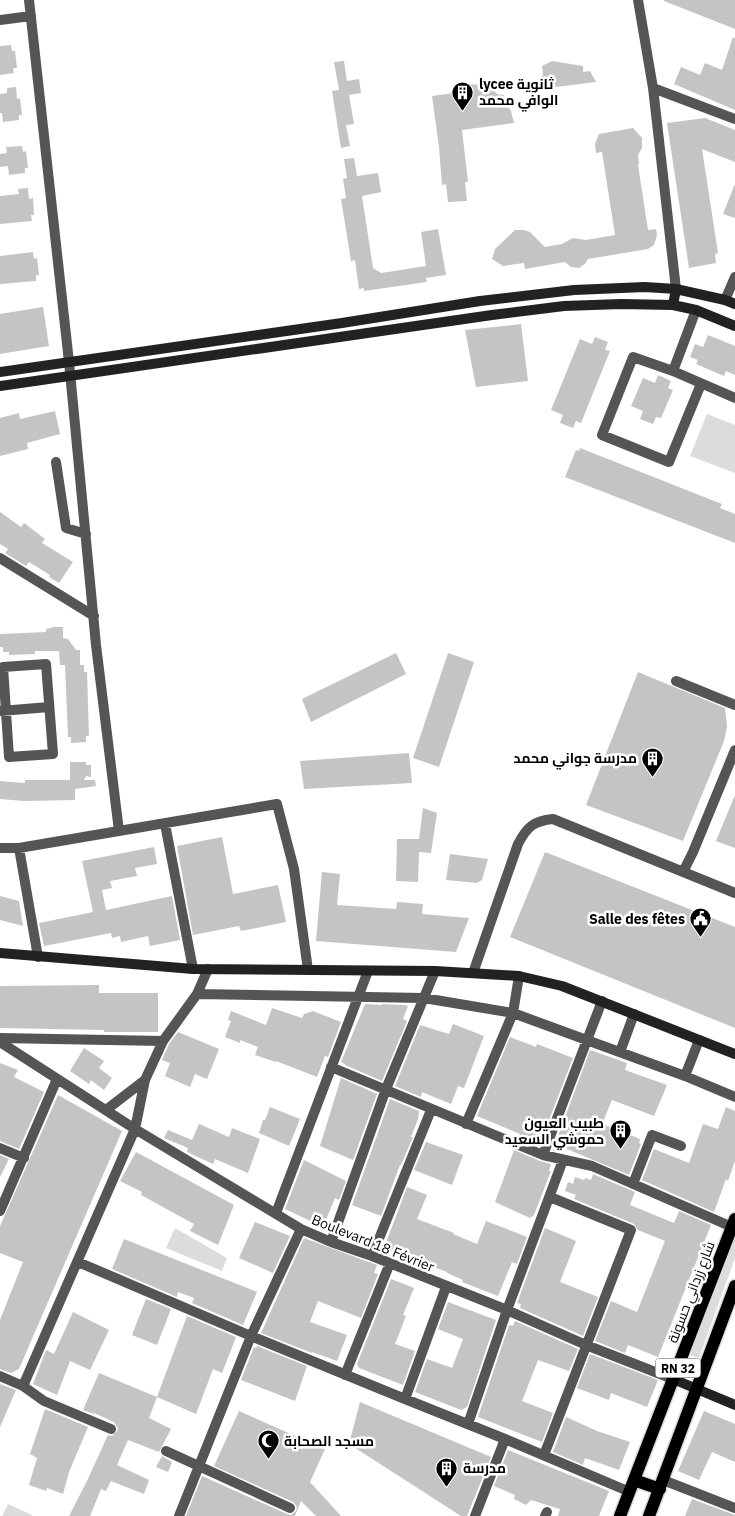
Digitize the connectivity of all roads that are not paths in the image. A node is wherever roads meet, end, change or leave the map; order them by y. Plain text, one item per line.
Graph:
1 (29, 0) edge
2 (638, 0) edge
3 (31, 16) junction
4 (0, 20) edge
5 (653, 88) junction
6 (735, 120) edge
7 (735, 277) edge
8 (622, 288) junction
9 (676, 289) junction
10 (480, 301) junction
11 (730, 302) edge
12 (621, 304) junction
13 (673, 305) junction
14 (696, 310) junction
15 (482, 316) junction
16 (342, 323) junction
17 (735, 326) edge
18 (344, 337) junction
19 (226, 339) junction
20 (227, 352) junction
21 (70, 362) junction
22 (672, 371) junction
23 (0, 372) edge
24 (71, 376) junction
25 (700, 384) junction
26 (0, 386) edge
27 (735, 398) edge
28 (56, 462) dead end
29 (86, 534) junction
30 (0, 558) edge
31 (94, 616) junction
32 (676, 681) dead end
33 (735, 705) edge
34 (49, 707) junction
35 (3, 711) edge
36 (735, 750) edge
37 (165, 824) junction
38 (119, 831) junction
39 (0, 848) edge
40 (19, 848) junction
41 (684, 872) junction
42 (735, 893) edge
43 (0, 953) edge
44 (38, 957) junction
45 (194, 969) junction
46 (208, 969) junction
47 (308, 970) junction
48 (368, 971) junction
49 (435, 971) junction
50 (473, 973) junction
51 (519, 976) junction
52 (197, 994) junction
53 (359, 996) junction
54 (424, 998) junction
55 (602, 1001) junction
56 (513, 1013) junction
57 (634, 1014) junction
58 (0, 1038) edge
59 (586, 1040) junction
60 (699, 1040) junction
61 (163, 1041) junction
62 (0, 1042) edge
63 (620, 1052) junction
64 (735, 1054) edge
65 (332, 1067) junction
66 (685, 1076) junction
67 (57, 1079) junction
68 (145, 1080) junction
69 (386, 1089) junction
70 (735, 1097) edge
71 (106, 1110) junction
72 (432, 1110) junction
73 (466, 1124) junction
74 (134, 1129) junction
75 (681, 1146) dead end
76 (0, 1148) edge
77 (543, 1155) junction
78 (24, 1158) junction
79 (564, 1160) junction
80 (633, 1184) junction
81 (550, 1197) junction
82 (0, 1211) edge
83 (276, 1213) junction
84 (734, 1223) edge
85 (300, 1229) junction
86 (331, 1242) junction
87 (372, 1256) junction
88 (78, 1262) junction
89 (390, 1263) junction
90 (735, 1286) edge
91 (446, 1287) junction
92 (507, 1310) junction
93 (251, 1336) junction
94 (586, 1345) junction
95 (345, 1375) junction
96 (0, 1376) edge
97 (673, 1379) junction
98 (23, 1386) junction
99 (697, 1390) junction
100 (404, 1399) junction
101 (735, 1405) edge
102 (468, 1424) junction
103 (111, 1429) dead end
104 (506, 1438) junction
105 (166, 1451) dead end
106 (544, 1456) junction
107 (198, 1467) junction
108 (662, 1484) junction
109 (632, 1486) junction
110 (290, 1508) dead end
111 (735, 1508) edge
112 (478, 1515) edge
113 (179, 1516) edge
114 (620, 1516) edge
115 (649, 1516) edge

1 - 3 street
2 - 5 street
3 - 4 street
3 - 21 street
5 - 6 street
5 - 9 street
7 - 11 street
8 - 9 street
8 - 10 street
8 - 12 street
9 - 11 street
9 - 13 street
10 - 15 street
10 - 16 street
12 - 13 street
12 - 15 street
13 - 14 street
14 - 17 street
14 - 22 street
15 - 18 street
16 - 18 street
16 - 19 street
18 - 20 street
19 - 20 street
19 - 21 street
20 - 24 street
21 - 23 street
21 - 24 street
22 - 25 street
22 - 25 street
24 - 26 street
24 - 29 street
25 - 27 street
28 - 29 street
29 - 31 street
30 - 31 street
31 - 38 street
32 - 33 street
34 - 35 street
34 - 35 street
34 - 35 street
36 - 41 street
37 - 38 street
37 - 45 street
37 - 47 street
38 - 40 street
39 - 40 street
40 - 44 street
41 - 42 street
41 - 50 street
43 - 44 street
44 - 45 street
45 - 46 street
46 - 47 street
46 - 52 street
47 - 48 street
48 - 49 street
48 - 53 street
49 - 50 street
49 - 54 street
50 - 51 street
51 - 55 street
51 - 56 street
52 - 53 street
52 - 61 street
53 - 54 street
53 - 65 street
54 - 56 street
54 - 69 street
55 - 57 street
55 - 59 street
56 - 59 street
56 - 73 street
57 - 60 street
57 - 63 street
58 - 61 street
59 - 63 street
59 - 77 street
60 - 64 street
60 - 66 street
61 - 68 street
62 - 67 street, Boulevard 18 Février
63 - 66 street
65 - 69 street
65 - 83 street
66 - 70 street
67 - 71 street, Boulevard 18 Février
67 - 78 street
68 - 71 street
68 - 74 street
69 - 72 street
69 - 86 street
71 - 74 street, Boulevard 18 Février
72 - 73 street
72 - 87 street
73 - 77 street
74 - 83 street, Boulevard 18 Février
74 - 88 street
75 - 80 street
76 - 78 street
77 - 79 street
78 - 82 street
79 - 80 street
79 - 81 street
80 - 84 street
81 - 92 street
81 - 94 street
83 - 85 street, Boulevard 18 Février
84 - 97 main road, شارع زرداني حسونة / RN 32
85 - 86 street, Boulevard 18 Février
85 - 93 street
86 - 87 street, Boulevard 18 Février
87 - 89 street, Boulevard 18 Février
88 - 93 street
88 - 98 street
89 - 91 street, Boulevard 18 Février
89 - 95 street
90 - 99 main road, RN 32
91 - 92 street, Boulevard 18 Février
91 - 100 street
92 - 94 street, Boulevard 18 Février
92 - 102 street
93 - 95 street
93 - 107 street
94 - 97 street, Boulevard 18 Février
94 - 106 street
95 - 100 street
96 - 98 street
97 - 99 street, Boulevard 18 Février
97 - 109 main road, شارع زرداني حسونة / RN 32
98 - 103 street
99 - 101 street, Boulevard 18 Février
99 - 108 main road, RN 32
100 - 102 street
102 - 104 street
104 - 106 street
104 - 112 street
105 - 107 street
106 - 109 street
107 - 110 street
107 - 113 street
108 - 109 main road
108 - 111 street
108 - 115 main road, RN 32
109 - 114 main road, شارع زرداني حسونة / RN 32

